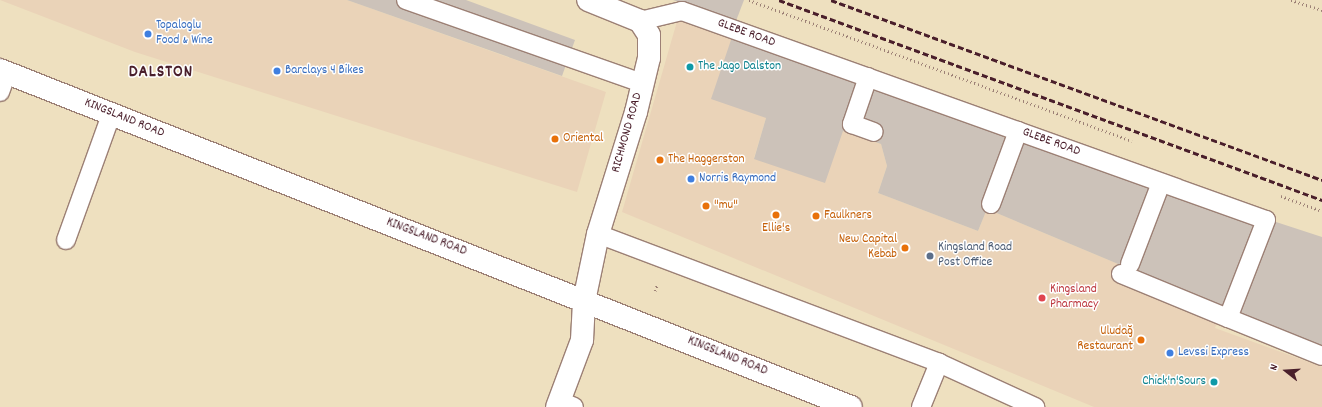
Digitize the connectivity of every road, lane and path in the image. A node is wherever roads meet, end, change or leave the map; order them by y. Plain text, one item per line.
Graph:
1 (406, 0) edge
2 (588, 0) edge
3 (749, 0) edge
4 (1291, 0) edge
5 (1322, 10) edge
6 (640, 21) junction
7 (868, 77) junction
8 (2, 78) edge
9 (642, 82) junction
10 (111, 114) junction
11 (1018, 131) junction
12 (874, 132) dead end
13 (1136, 143) dead end
14 (1161, 183) junction
15 (1277, 195) dead end
16 (991, 204) dead end
17 (1322, 211) edge
18 (598, 234) junction
19 (66, 240) dead end
20 (584, 301) junction
21 (1228, 318) junction
22 (1322, 356) edge
23 (939, 363) junction
24 (563, 405) edge
25 (851, 407) edge
26 (921, 407) edge
27 (1035, 407) edge

1 - 9 lane
2 - 6 main road
3 - 13 path
4 - 5 path
6 - 7 lane, GLEBE ROAD
6 - 9 main road, RICHMOND ROAD
7 - 11 lane, GLEBE ROAD
7 - 12 lane
8 - 10 main road, KINGSLAND ROAD
9 - 18 main road, RICHMOND ROAD
10 - 19 lane
10 - 20 main road, KINGSLAND ROAD
11 - 14 lane, GLEBE ROAD
11 - 16 lane
14 - 21 lane
14 - 21 lane, GLEBE ROAD
15 - 17 path
18 - 20 main road, RICHMOND ROAD
18 - 23 lane
20 - 24 main road, RICHMOND ROAD
20 - 25 main road, KINGSLAND ROAD
21 - 22 lane
23 - 26 lane
23 - 27 lane

